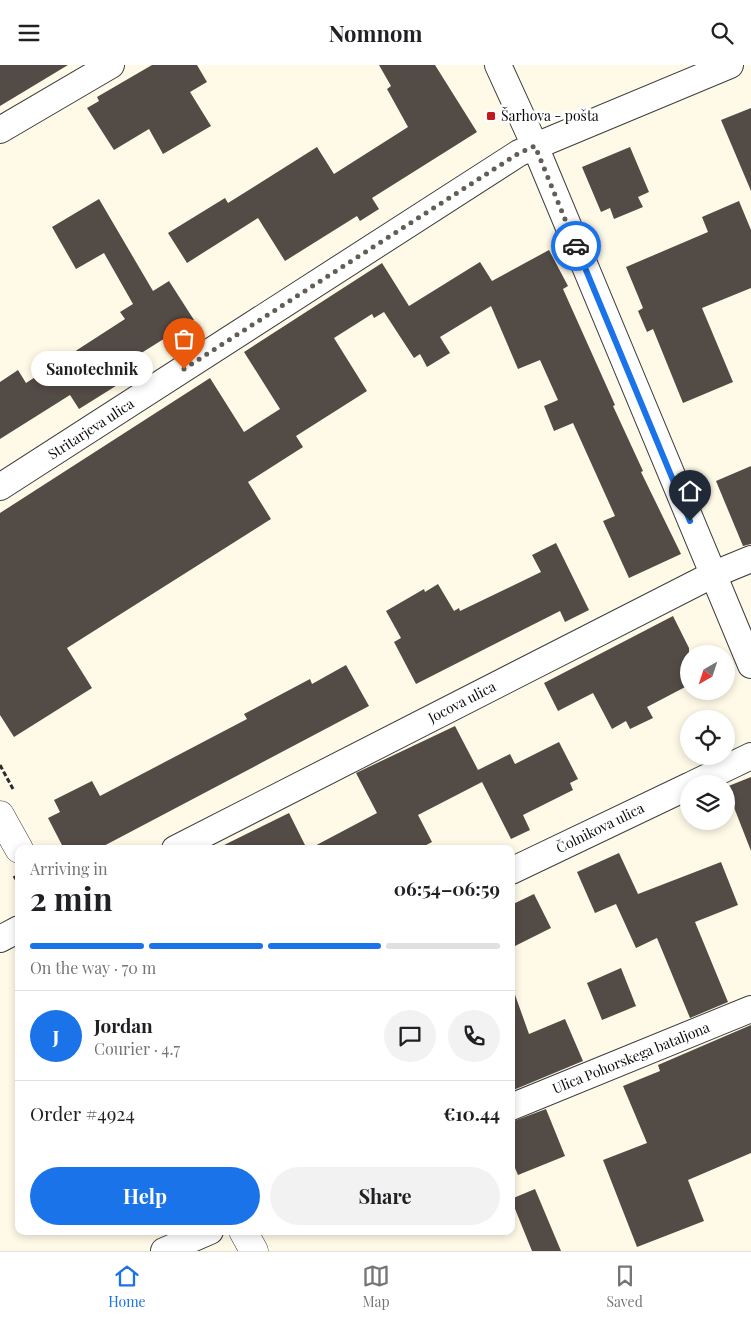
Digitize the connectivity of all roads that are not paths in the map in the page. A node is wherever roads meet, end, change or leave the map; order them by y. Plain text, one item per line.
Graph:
1 (111, 65) edge
2 (498, 65) edge
3 (730, 65) edge
4 (0, 130) edge
5 (535, 146) junction
6 (0, 487) edge
7 (751, 559) edge
8 (712, 575) junction
9 (751, 665) edge
10 (751, 756) edge
11 (712, 775) edge
12 (680, 790) edge
13 (0, 815) edge
14 (17, 845) edge
15 (183, 845) edge
16 (515, 869) edge
17 (15, 931) edge
18 (0, 939) edge
19 (751, 1009) edge
20 (515, 1105) edge
21 (201, 1235) edge
22 (245, 1235) edge
23 (164, 1251) edge
24 (254, 1251) edge

1 - 4 street
2 - 5 street
3 - 5 street, Stritarjeva ulica
5 - 6 street, Stritarjeva ulica
5 - 8 street
7 - 8 street, Jocova ulica
8 - 9 street
8 - 15 street, Jocova ulica
10 - 11 street
12 - 16 street, Čolnikova ulica
13 - 14 street
17 - 18 street
19 - 20 street, Ulica Pohorskega bataljona
21 - 23 street
22 - 24 street

